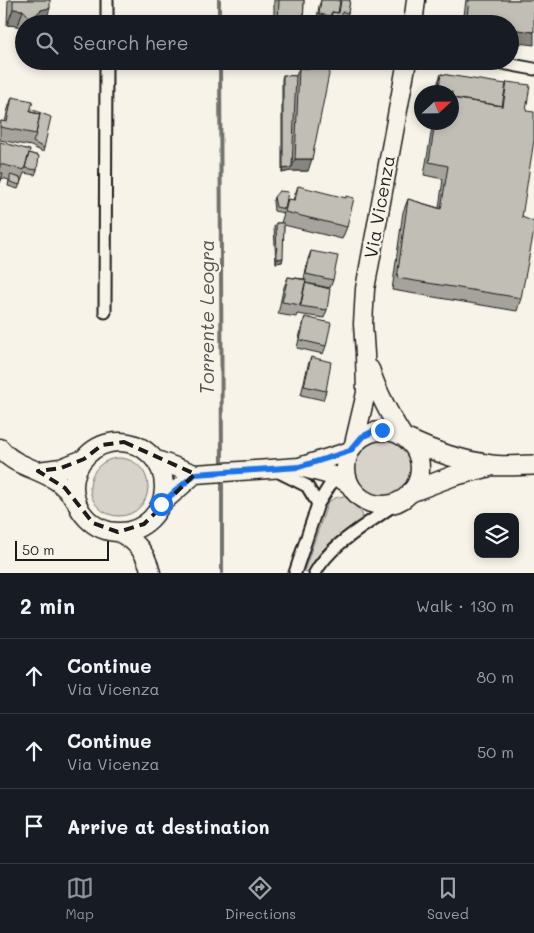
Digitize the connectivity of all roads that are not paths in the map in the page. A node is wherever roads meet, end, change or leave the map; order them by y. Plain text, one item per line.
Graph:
1 (107, 0) edge
2 (416, 0) edge
3 (106, 15) edge
4 (414, 15) edge
5 (519, 66) edge
6 (534, 69) edge
7 (106, 70) edge
8 (405, 70) edge
9 (105, 312) dead end
10 (365, 354) junction
11 (406, 438) junction
12 (0, 448) edge
13 (154, 459) junction
14 (84, 460) junction
15 (347, 465) junction
16 (534, 465) edge
17 (493, 466) junction
18 (38, 471) junction
19 (295, 471) junction
20 (195, 474) junction
21 (412, 492) junction
22 (77, 502) junction
23 (396, 503) junction
24 (161, 504) junction
25 (318, 504) junction
26 (149, 520) junction
27 (118, 532) junction
28 (150, 568) edge
29 (295, 573) edge
30 (315, 573) edge

1 - 3 street
2 - 4 main road
5 - 6 street
7 - 9 street
8 - 10 main road, Via Vicenza
10 - 11 main road, Via Vicenza
10 - 15 main road, Via Vicenza
11 - 15 main road, Via Vicenza
11 - 17 highway
11 - 21 main road, Via Vicenza
12 - 18 main road
13 - 14 main road
13 - 20 main road, Via Vicenza
13 - 24 main road
14 - 18 main road
14 - 22 main road
15 - 19 main road, Via Vicenza
15 - 19 main road, Via Vicenza
15 - 23 main road, Via Vicenza
15 - 25 street, Via Vicenza
16 - 17 highway
17 - 21 highway
18 - 22 main road
19 - 20 main road, Via Vicenza
19 - 25 street
20 - 24 main road
21 - 23 main road
22 - 27 main road
23 - 30 street
24 - 26 main road
25 - 29 street, Via Vicenza
26 - 27 main road
26 - 28 main road
27 - 28 main road

